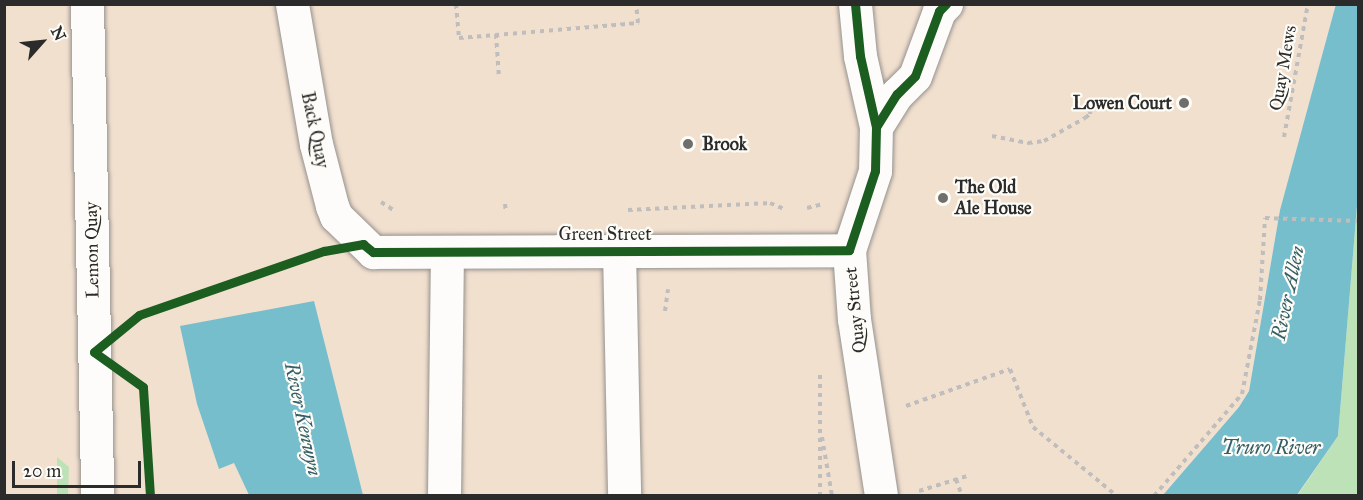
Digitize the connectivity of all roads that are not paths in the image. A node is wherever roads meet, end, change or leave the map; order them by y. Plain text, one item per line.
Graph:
1 (87, 4) edge
2 (292, 4) edge
3 (855, 4) edge
4 (946, 4) edge
5 (876, 127) junction
6 (363, 244) joint
7 (619, 250) junction
8 (849, 250) junction
9 (447, 252) junction
10 (96, 495) edge
11 (444, 495) edge
12 (624, 495) edge
13 (881, 495) edge

1 - 10 street, Lemon Quay
2 - 6 street, Back Quay
3 - 5 street, Quay Street
4 - 5 street
5 - 8 street, Quay Street
6 - 9 street, Green Street
7 - 8 street, Green Street
7 - 9 street, Green Street
7 - 12 street
8 - 13 street, Quay Street
9 - 11 street

